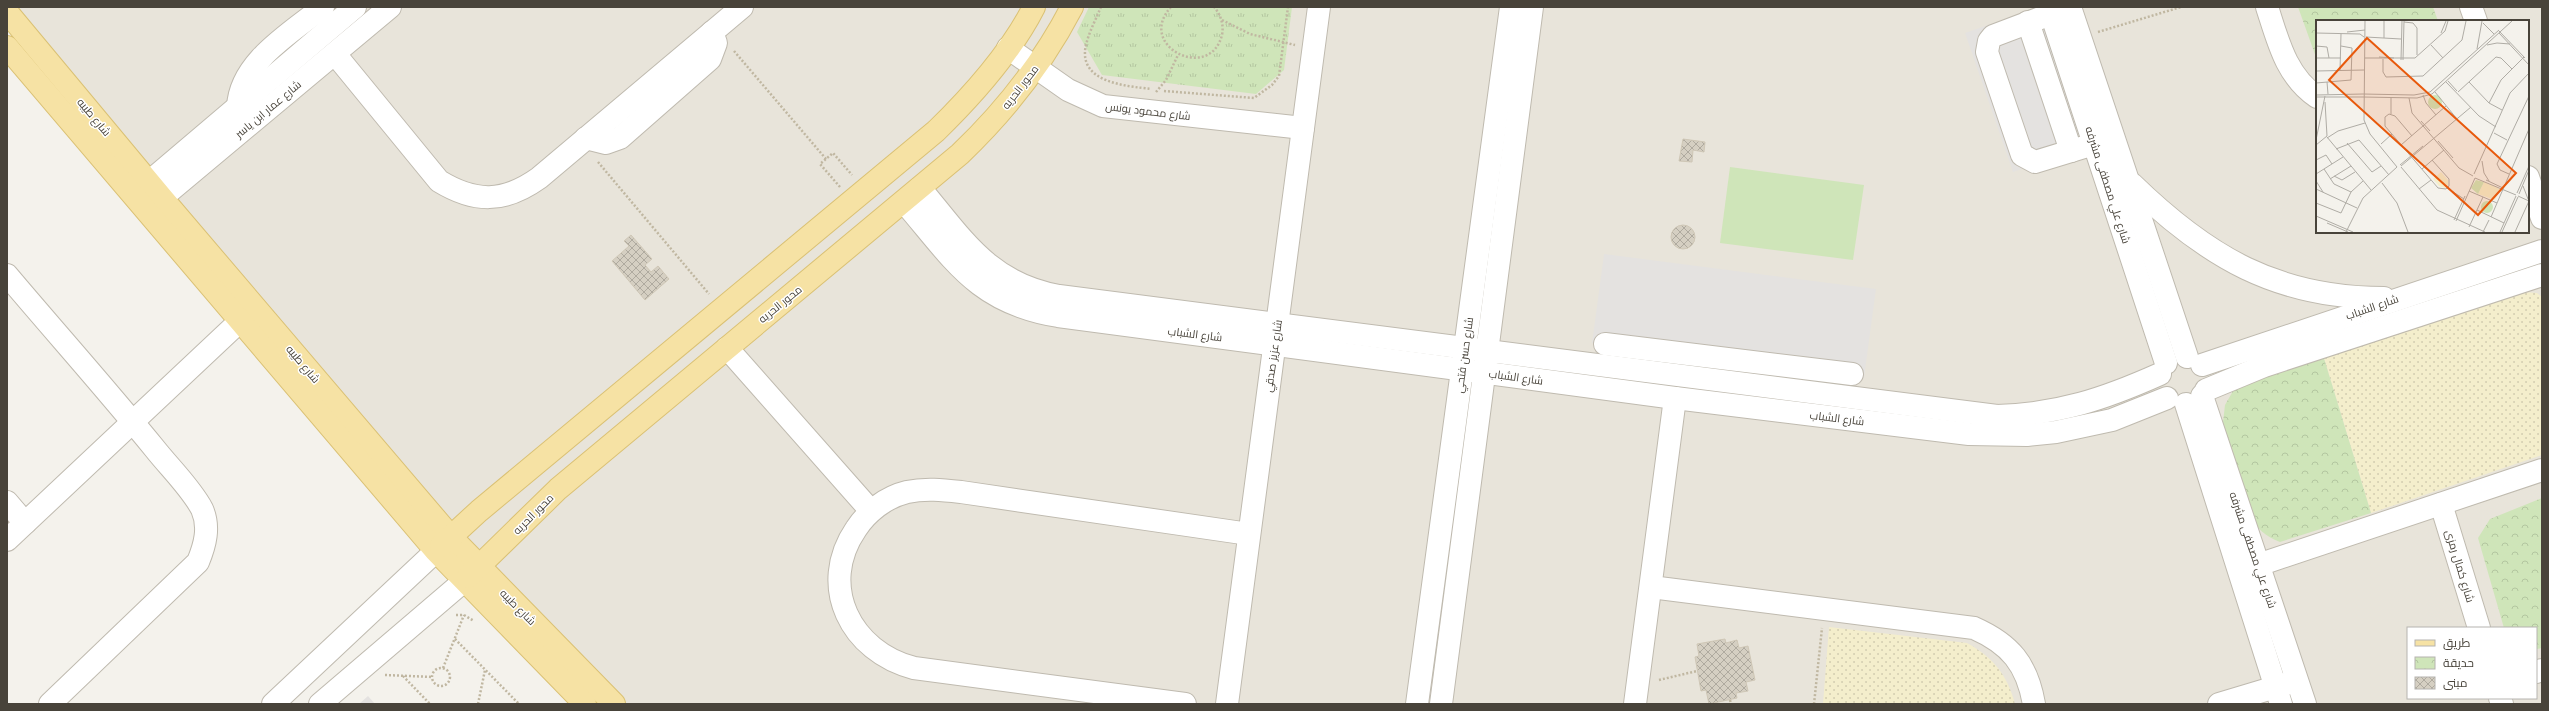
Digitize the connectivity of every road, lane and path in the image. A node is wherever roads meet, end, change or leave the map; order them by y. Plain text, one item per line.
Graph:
1 (323, 7) edge
2 (355, 7) edge
3 (390, 7) edge
4 (742, 7) edge
5 (1034, 7) edge
6 (1072, 7) edge
7 (1101, 7) edge
8 (1171, 7) edge
9 (1214, 7) edge
10 (1288, 7) edge
11 (1319, 7) edge
12 (1511, 7) edge
13 (1532, 7) edge
14 (2181, 7) edge
15 (2267, 7) edge
16 (2471, 7) edge
17 (2057, 9) edge
18 (7, 12) edge
19 (1222, 20) junction
20 (2476, 20) edge
21 (2028, 22) junction
22 (714, 31) junction
23 (2080, 38) junction
24 (1284, 42) junction
25 (7, 47) edge
26 (1008, 48) junction
27 (1314, 49) junction
28 (335, 54) junction
29 (1178, 55) junction
30 (1035, 68) junction
31 (1158, 90) junction
32 (2316, 96) edge
33 (238, 107) junction
34 (1137, 110) junction
35 (1303, 128) junction
36 (584, 140) junction
37 (2094, 144) junction
38 (2071, 151) junction
39 (826, 159) junction
40 (2529, 180) edge
41 (2129, 181) junction
42 (920, 188) junction
43 (859, 196) junction
44 (148, 197) junction
45 (904, 202) junction
46 (2542, 218) edge
47 (2542, 251) edge
48 (7, 275) edge
49 (2542, 275) edge
50 (2397, 298) junction
51 (723, 309) junction
52 (239, 322) junction
53 (1277, 322) junction
54 (1274, 344) junction
55 (1605, 344) dead end
56 (727, 348) junction
57 (1474, 360) junction
58 (2195, 361) junction
59 (2163, 368) junction
60 (1852, 374) dead end
61 (2190, 397) junction
62 (1675, 398) junction
63 (132, 422) junction
64 (2542, 470) edge
65 (7, 502) edge
66 (2441, 504) junction
67 (871, 511) junction
68 (25, 523) junction
69 (1249, 534) junction
70 (7, 540) edge
71 (444, 544) junction
72 (2258, 565) junction
73 (471, 574) junction
74 (1651, 587) junction
75 (1824, 608) junction
76 (464, 615) junction
77 (452, 616) dead end
78 (477, 624) dead end
79 (2479, 627) edge
80 (455, 639) junction
81 (443, 668) junction
82 (386, 670) dead end
83 (485, 670) junction
84 (1697, 671) dead end
85 (403, 676) junction
86 (432, 677) junction
87 (1662, 679) dead end
88 (2297, 681) junction
89 (1056, 696) edge
90 (2278, 696) edge
91 (1730, 700) dead end
92 (50, 704) edge
93 (273, 704) edge
94 (320, 704) edge
95 (430, 704) edge
96 (478, 704) edge
97 (519, 704) edge
98 (585, 704) edge
99 (614, 704) edge
100 (1185, 704) edge
101 (1227, 704) edge
102 (1418, 704) edge
103 (1441, 704) edge
104 (1635, 704) edge
105 (1730, 704) edge
106 (1814, 704) edge
107 (2034, 704) edge
108 (2219, 704) edge
109 (2305, 704) edge

1 - 33 street
2 - 33 street, شارع عمار ابن ياسر
3 - 28 street, شارع عمار ابن ياسر
4 - 22 street
5 - 26 main road
6 - 30 main road, محور الحريه
7 - 31 path
8 - 29 path
9 - 19 path
10 - 24 path
11 - 27 street, شارع عزيز صدقي
12 - 57 street, شارع حسن فتحي
13 - 57 street, شارع حسن فتحي
14 - 23 path
15 - 32 street
16 - 20 street
17 - 21 street
17 - 23 street, شارع علي مصطفى مشرفه
17 - 37 street, شارع علي مصطفى مشرفه
18 - 44 main road, شارع طيبه
19 - 24 path
19 - 29 path
21 - 38 street
21 - 38 street
22 - 36 street
22 - 39 path
23 - 41 street, شارع علي مصطفى مشرفه
24 - 27 path
24 - 31 path
25 - 44 main road, شارع طيبه
26 - 30 street, شارع محمود يونس
26 - 43 main road
27 - 35 street, شارع عزيز صدقي
28 - 36 street
28 - 44 street, شارع عمار ابن ياسر
29 - 31 path
30 - 34 street, شارع محمود يونس
30 - 42 main road, محور الحريه
31 - 34 path
33 - 44 street, شارع عمار ابن ياسر
34 - 35 street, شارع محمود يونس
35 - 53 street, شارع عزيز صدقي
36 - 51 path
37 - 38 street
37 - 59 street, شارع علي مصطفى مشرفه
39 - 43 path
39 - 43 path
40 - 46 street
41 - 50 street
41 - 58 street, شارع علي مصطفى مشرفه
42 - 45 main road, محور الحريه
42 - 53 street, شارع الشباب
43 - 51 main road
44 - 52 main road, شارع طيبه
44 - 71 main road, شارع طيبه
45 - 54 street, شارع الشباب
45 - 56 main road, محور الحريه
47 - 50 street, شارع الشباب
48 - 63 street
49 - 61 street, شارع الشباب
50 - 58 street, شارع الشباب
51 - 71 main road
52 - 63 street
52 - 71 main road, شارع طيبه
53 - 54 street, شارع عزيز صدقي
53 - 57 street, شارع الشباب
54 - 57 street, شارع الشباب
54 - 69 street, شارع عزيز صدقي
55 - 60 street
56 - 67 street
56 - 73 main road, محور الحريه
57 - 59 street, شارع الشباب
57 - 62 street, شارع الشباب
57 - 102 street, شارع حسن فتحي
57 - 103 street, شارع حسن فتحي
58 - 59 street
58 - 61 street
59 - 61 street
61 - 62 street, شارع الشباب
61 - 72 street, شارع علي مصطفى مشرفه
61 - 90 street, شارع علي مصطفى مشرفه
62 - 74 street
63 - 68 street
63 - 92 street
64 - 66 street
65 - 68 street
66 - 72 street
66 - 79 street, شارع كمال رمزى
67 - 69 street
67 - 89 street
68 - 70 street
69 - 101 street, شارع عزيز صدقي
71 - 73 main road, شارع طيبه
71 - 93 street
72 - 88 street, شارع علي مصطفى مشرفه
73 - 94 street
73 - 98 main road, شارع طيبه
73 - 99 main road, شارع طيبه
74 - 75 street
74 - 104 street
75 - 106 path
75 - 107 street
76 - 77 path
76 - 78 path
76 - 80 path
80 - 81 path
80 - 83 path
81 - 86 path
81 - 86 path
82 - 85 path
83 - 96 path
83 - 97 path
84 - 87 path
85 - 86 path
85 - 95 path
88 - 90 street
88 - 109 street, شارع علي مصطفى مشرفه
89 - 100 street
90 - 108 street
91 - 105 path

